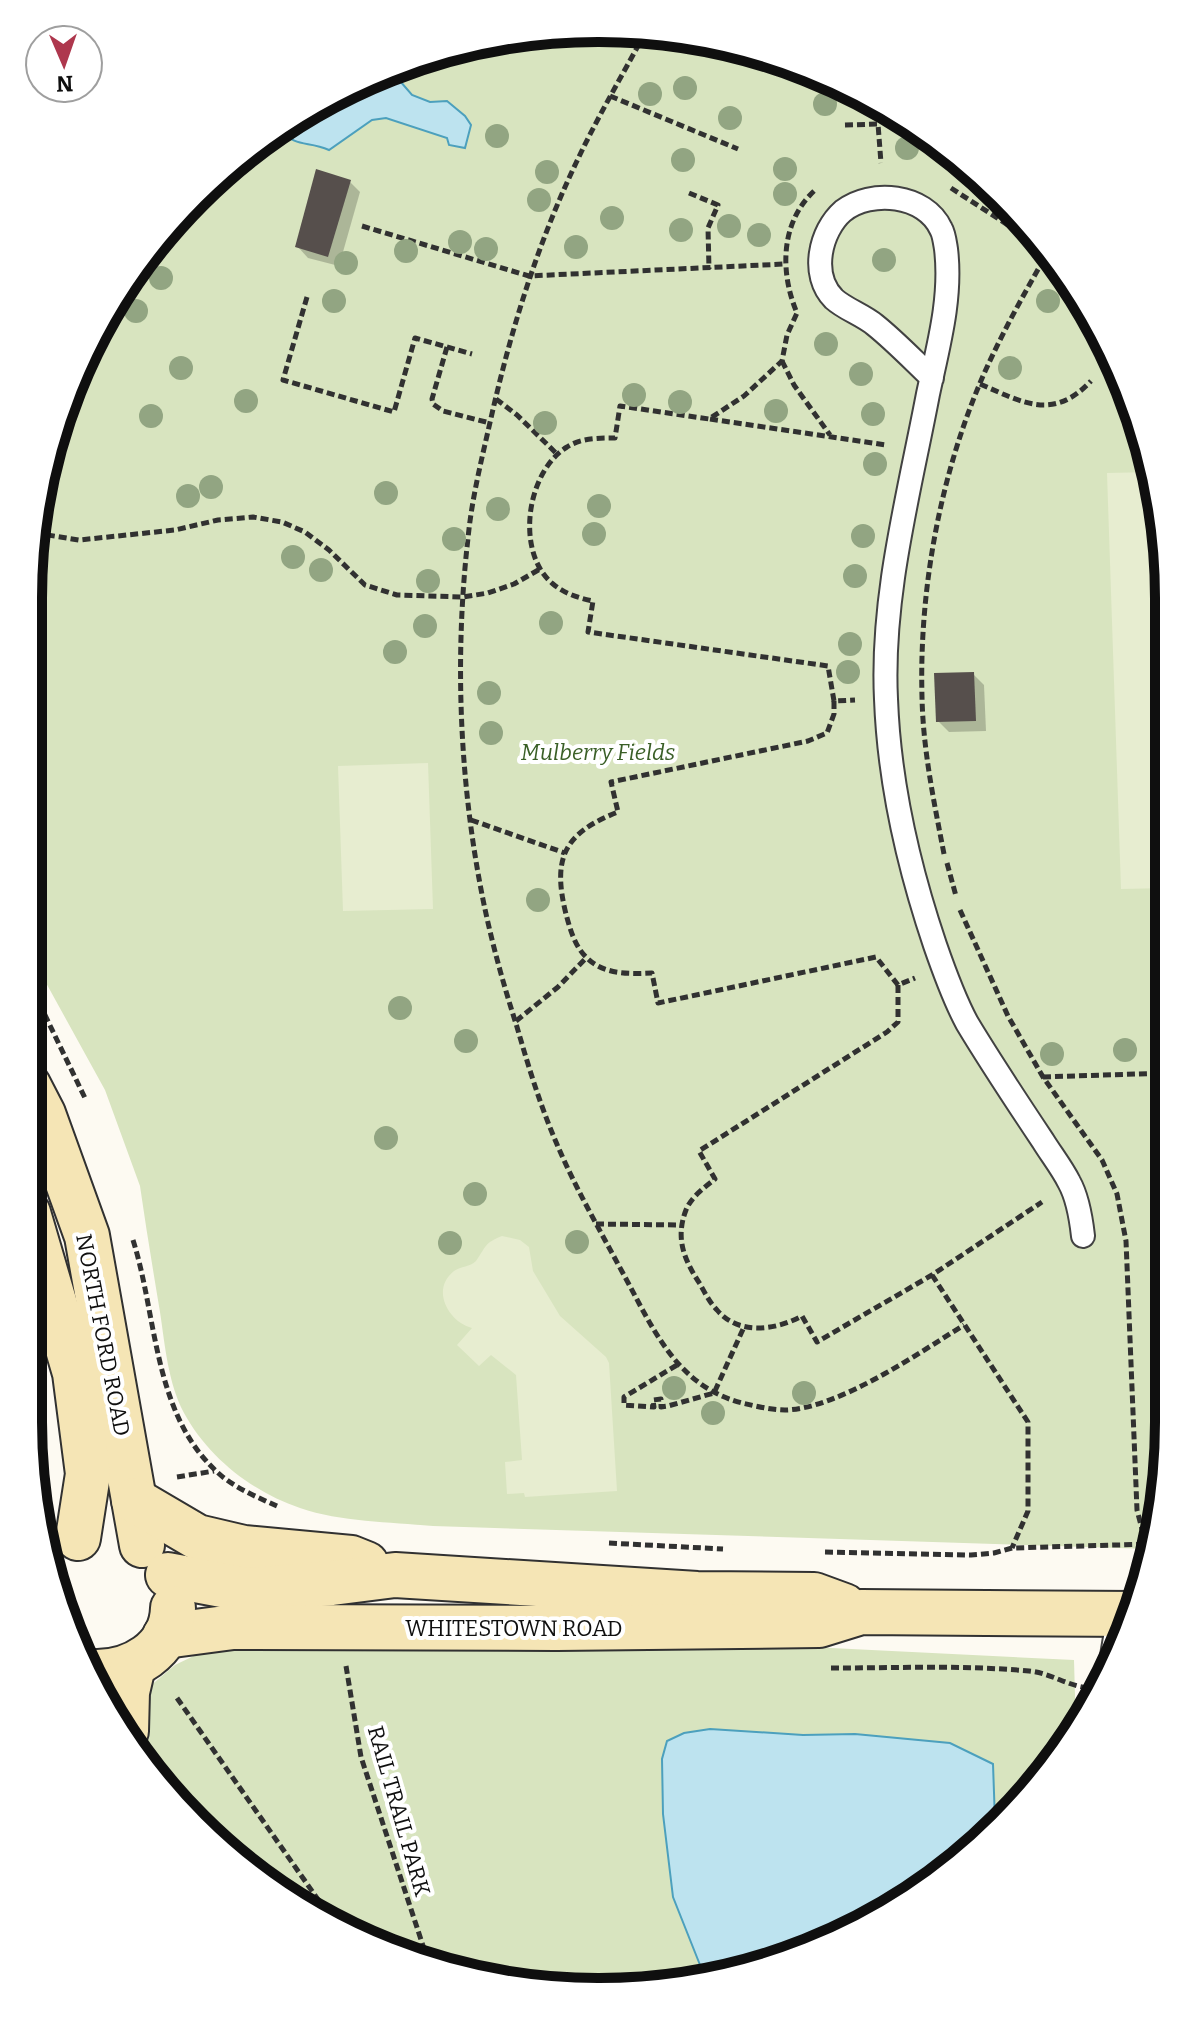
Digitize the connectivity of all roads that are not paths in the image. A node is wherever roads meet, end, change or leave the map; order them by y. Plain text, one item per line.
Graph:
1 (932, 378) junction
2 (42, 1112) edge
3 (1083, 1236) dead end
4 (42, 1261) edge
5 (134, 1500) junction
6 (64, 1548) edge
7 (155, 1560) junction
8 (395, 1575) junction
9 (861, 1612) junction
10 (1120, 1614) edge
11 (165, 1636) junction
12 (114, 1669) edge
13 (126, 1715) edge

1 - 1 lane
1 - 3 lane
2 - 5 street, NORTH FORD ROAD
4 - 6 street, NORTH FORD ROAD
5 - 7 street, NORTH FORD ROAD
5 - 8 street, WHITESTOWN ROAD
6 - 7 street, WHITESTOWN ROAD
7 - 8 street, WHITESTOWN ROAD
7 - 11 street, NORTH FORD ROAD
8 - 9 street, WHITESTOWN ROAD
9 - 10 street, WHITESTOWN ROAD
9 - 11 street, WHITESTOWN ROAD
11 - 12 street
12 - 13 street

